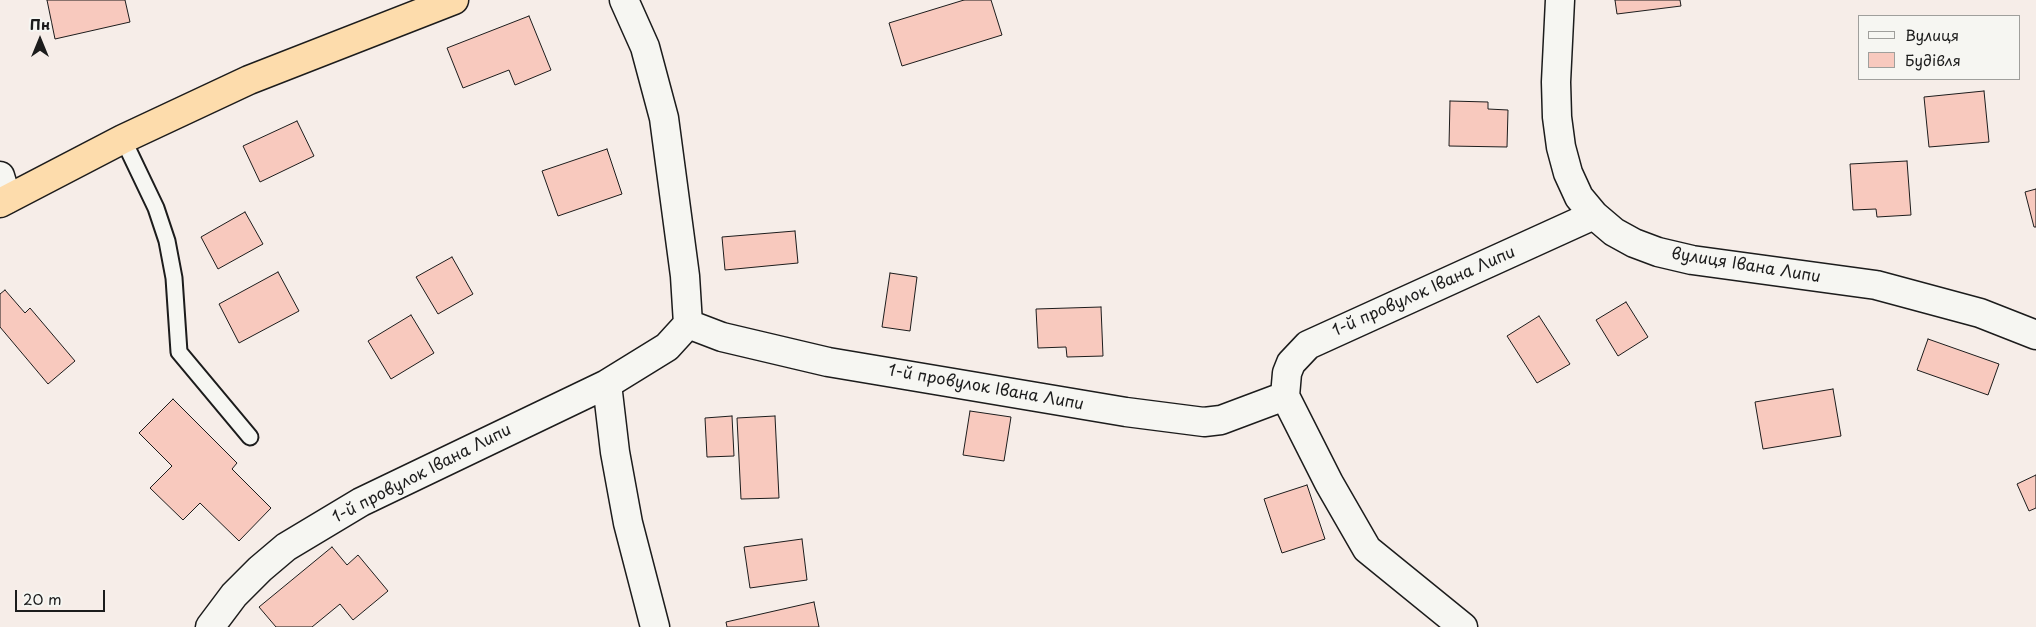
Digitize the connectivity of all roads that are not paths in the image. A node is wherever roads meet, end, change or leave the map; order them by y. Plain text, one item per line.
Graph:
1 (454, 0) edge
2 (624, 0) edge
3 (1560, 0) edge
4 (123, 139) junction
5 (2, 193) edge
6 (1594, 215) junction
7 (688, 324) junction
8 (2036, 335) edge
9 (607, 384) junction
10 (1284, 396) junction
11 (250, 437) dead end
12 (210, 627) edge
13 (655, 627) edge
14 (1463, 627) edge

1 - 4 highway
2 - 7 street
3 - 6 street, вулиця Івана Липи
4 - 5 highway
4 - 11 lane
6 - 8 street, вулиця Івана Липи
6 - 10 street, 1-й провулок Івана Липи
7 - 9 street, 1-й провулок Івана Липи
7 - 10 street, 1-й провулок Івана Липи
9 - 12 street, 1-й провулок Івана Липи
9 - 13 street
10 - 14 street

